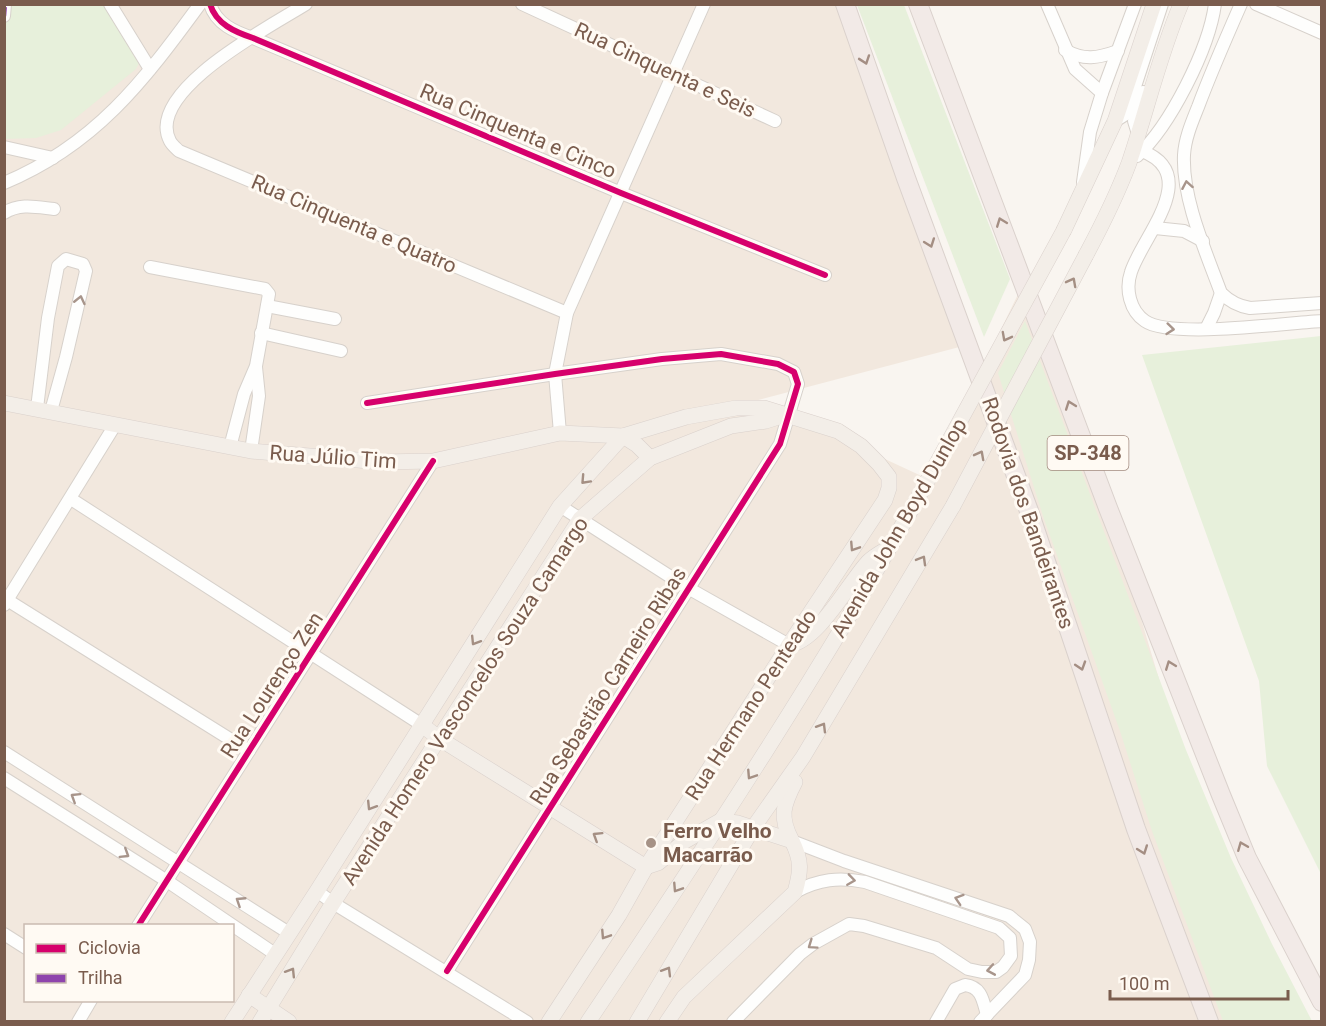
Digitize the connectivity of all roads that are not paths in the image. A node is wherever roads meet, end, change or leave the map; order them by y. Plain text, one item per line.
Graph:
1 (5, 4) edge
2 (110, 4) edge
3 (200, 4) edge
4 (210, 4) edge
5 (306, 4) edge
6 (522, 4) edge
7 (704, 4) edge
8 (845, 4) edge
9 (918, 4) edge
10 (1047, 4) edge
11 (1135, 4) edge
12 (1154, 4) edge
13 (1162, 4) edge
14 (1173, 4) edge
15 (1181, 4) edge
16 (1215, 4) edge
17 (1241, 4) edge
18 (1256, 4) edge
19 (4, 16) edge
20 (1322, 33) edge
21 (254, 38) junction
22 (1065, 50) junction
23 (1118, 51) junction
24 (1214, 63) junction
25 (150, 69) junction
26 (674, 74) junction
27 (1102, 93) junction
28 (1180, 99) junction
29 (775, 120) dead end
30 (1115, 121) junction
31 (1138, 134) junction
32 (4, 147) edge
33 (1143, 151) junction
34 (53, 158) junction
35 (1128, 165) junction
36 (4, 183) edge
37 (621, 193) junction
38 (1080, 195) junction
39 (54, 209) dead end
40 (4, 213) edge
41 (1155, 228) junction
42 (1203, 241) junction
43 (150, 267) dead end
44 (825, 275) dead end
45 (1221, 293) junction
46 (1322, 303) edge
47 (267, 306) junction
48 (567, 313) junction
49 (334, 319) dead end
50 (1322, 321) edge
51 (1206, 329) junction
52 (261, 333) junction
53 (341, 351) dead end
54 (256, 366) junction
55 (555, 374) junction
56 (4, 403) edge
57 (367, 403) dead end
58 (44, 410) junction
59 (788, 414) junction
60 (115, 425) junction
61 (560, 433) junction
62 (623, 436) junction
63 (230, 447) junction
64 (251, 451) junction
65 (650, 458) junction
66 (433, 461) junction
67 (889, 477) joint
68 (71, 499) junction
69 (560, 506) junction
70 (580, 519) junction
71 (891, 546) junction
72 (688, 588) junction
73 (6, 601) edge
74 (789, 645) junction
75 (312, 654) junction
76 (422, 725) junction
77 (440, 739) junction
78 (249, 751) junction
79 (4, 752) edge
80 (803, 758) junction
81 (4, 778) edge
82 (551, 808) junction
83 (720, 821) junction
84 (753, 828) junction
85 (792, 841) junction
86 (180, 862) junction
87 (646, 867) junction
88 (167, 880) junction
89 (317, 891) junction
90 (795, 892) junction
91 (333, 903) junction
92 (139, 924) edge
93 (231, 924) edge
94 (234, 926) edge
95 (289, 933) junction
96 (4, 934) edge
97 (24, 947) edge
98 (275, 954) junction
99 (447, 971) junction
100 (249, 995) junction
101 (651, 997) junction
102 (90, 1002) edge
103 (1322, 1002) edge
104 (269, 1008) junction
105 (983, 1018) edge
106 (78, 1022) edge
107 (232, 1022) edge
108 (260, 1022) edge
109 (289, 1022) edge
110 (527, 1022) edge
111 (549, 1022) edge
112 (588, 1022) edge
113 (637, 1022) edge
114 (645, 1022) edge
115 (668, 1022) edge
116 (733, 1022) edge
117 (936, 1022) edge
118 (1209, 1022) edge

1 - 19 street
2 - 25 street
3 - 25 street
4 - 21 street, Rua Cinquenta e Cinco
5 - 21 street
6 - 26 street, Rua Cinquenta e Seis
7 - 26 street
8 -> 118 highway, Rodovia dos Bandeirantes / SP-348
103 -> 9 highway, SP-348
10 - 22 street
11 - 23 street
12 - 30 main road, Avenida John Boyd Dunlop
13 - 30 street
14 - 31 street
15 - 31 main road, Avenida John Boyd Dunlop
16 - 28 street
17 - 24 street
18 - 20 street
21 - 37 street, Rua Cinquenta e Cinco
21 - 48 street, Rua Cinquenta e Quatro
22 - 23 street
22 - 27 street
23 - 27 street
24 - 28 street
42 -> 24 street
25 - 34 street
26 - 29 street, Rua Cinquenta e Seis
26 - 37 street
27 - 38 street
28 - 33 street
30 - 38 main road, Avenida John Boyd Dunlop
31 - 35 main road, Avenida John Boyd Dunlop
32 - 34 street
33 - 35 street
33 - 41 street
34 - 36 street
80 -> 35 main road, Avenida John Boyd Dunlop, bridge
37 - 44 street, Rua Cinquenta e Cinco
37 - 48 street
38 -> 71 main road, Avenida John Boyd Dunlop, bridge
39 - 40 street
41 - 42 street
41 -> 51 street
42 - 45 street
43 - 47 street
45 - 46 street
45 - 51 street
47 - 49 street
47 - 52 street
48 - 55 street
50 - 51 street
52 - 53 street
52 - 54 street
54 - 63 street
54 - 64 street
55 - 57 street
55 - 59 street, Rua Sebastião Carneiro Ribas
55 - 61 street
56 - 58 main road, Rua Júlio Tim
58 -> 58 street
58 - 60 main road, Rua Júlio Tim
59 - 62 main road, Rua Júlio Tim
59 - 65 main road, Avenida Homero Vasconcelos Souza Camargo
59 - 67 main road, Rua Júlio Tim
59 - 72 street, Rua Sebastião Carneiro Ribas
60 - 63 main road, Rua Júlio Tim
60 - 68 street
61 - 62 main road, Rua Júlio Tim
61 - 66 main road, Rua Júlio Tim
62 - 65 main road
62 -> 69 main road, Avenida Homero Vasconcelos Souza Camargo
63 - 64 main road, Rua Júlio Tim
64 - 66 main road, Rua Júlio Tim
65 - 70 main road, Avenida Homero Vasconcelos Souza Camargo
66 - 75 street, Rua Lourenço Zen
67 -> 74 main road, Rua Hermano Penteado
68 - 73 street
68 - 75 street
69 - 70 street
69 -> 76 main road, Avenida Homero Vasconcelos Souza Camargo
70 - 72 street
70 - 77 main road, Avenida Homero Vasconcelos Souza Camargo
71 - 74 main road
71 -> 83 main road, Avenida John Boyd Dunlop
72 - 74 street
72 - 82 street, Rua Sebastião Carneiro Ribas
73 - 78 street
74 - 87 main road, Rua Hermano Penteado
75 - 76 street
75 - 78 street, Rua Lourenço Zen
76 - 77 main road
76 -> 89 main road, Avenida Homero Vasconcelos Souza Camargo
77 - 82 main road
77 - 91 main road, Avenida Homero Vasconcelos Souza Camargo
78 - 86 street, Rua Lourenço Zen
86 -> 79 street
80 - 84 main road, Avenida John Boyd Dunlop
80 - 85 main road
81 -> 88 street
87 -> 82 main road
82 - 99 street, Rua Sebastião Carneiro Ribas
83 - 84 main road
83 - 87 main road
83 -> 112 main road, Avenida John Boyd Dunlop
84 - 85 main road
101 -> 84 main road, Avenida John Boyd Dunlop
85 - 90 main road
105 -> 85 street
86 - 88 street, Rua Lourenço Zen
95 -> 86 street
87 -> 111 main road, Rua Hermano Penteado
88 - 92 street, Rua Lourenço Zen
88 - 93 street
89 - 91 street
89 - 95 main road, Avenida Homero Vasconcelos Souza Camargo
90 - 115 main road
90 -> 116 street
91 - 99 street
104 -> 91 main road, Avenida Homero Vasconcelos Souza Camargo
94 - 98 street
95 - 98 main road, Avenida Homero Vasconcelos Souza Camargo
96 - 97 street
98 - 100 main road, Avenida Homero Vasconcelos Souza Camargo
99 - 110 street
100 - 104 main road
100 - 107 main road, Avenida Homero Vasconcelos Souza Camargo
101 - 113 main road, Avenida John Boyd Dunlop
101 - 114 main road
102 - 106 street
104 - 108 main road, Avenida Homero Vasconcelos Souza Camargo
104 - 109 main road
105 - 117 street

